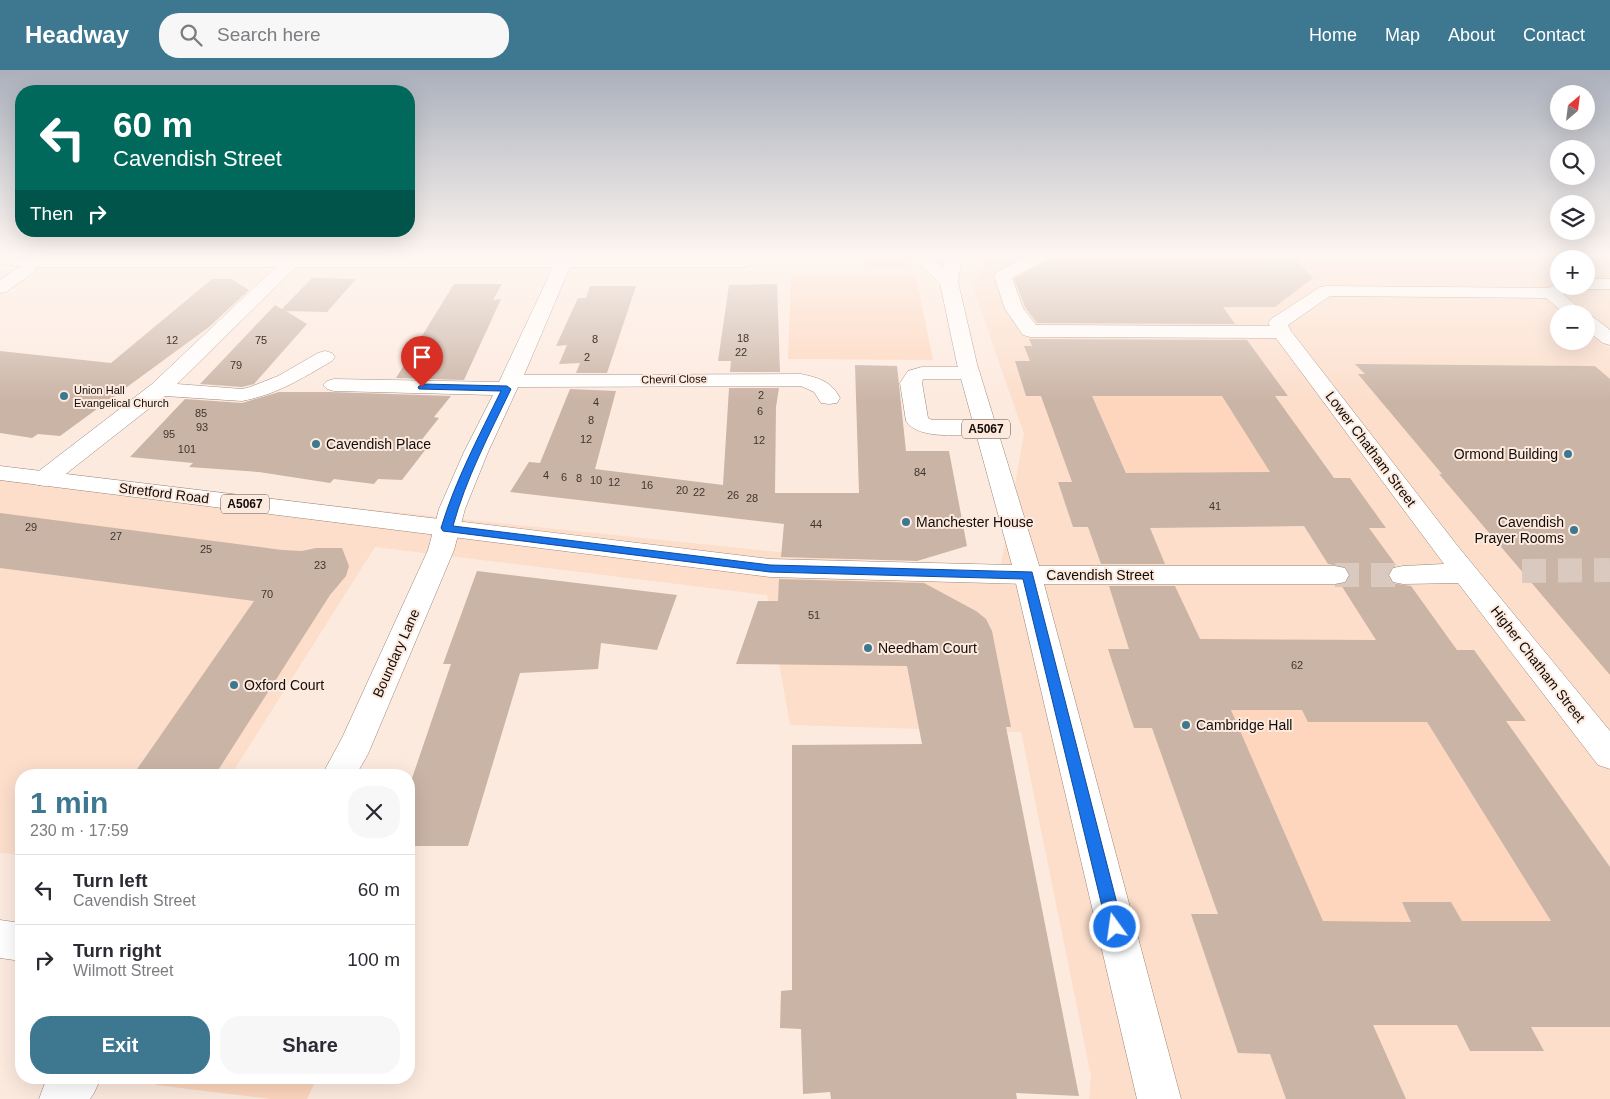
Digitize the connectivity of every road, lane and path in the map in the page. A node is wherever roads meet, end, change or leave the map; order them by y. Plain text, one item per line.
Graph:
1 (247, 305) edge
2 (545, 305) edge
3 (954, 305) edge
4 (1013, 305) edge
5 (1308, 305) edge
6 (1280, 327) junction
7 (1595, 327) edge
8 (1610, 339) edge
9 (325, 357) dead end
10 (970, 373) junction
11 (334, 385) dead end
12 (509, 385) junction
13 (160, 389) junction
14 (829, 398) dead end
15 (986, 427) junction
16 (1, 474) edge
17 (44, 479) junction
18 (446, 528) junction
19 (1467, 573) junction
20 (1028, 575) junction
21 (1335, 575) tunnel mouth
22 (1403, 575) tunnel mouth
23 (1610, 755) edge
24 (343, 769) edge
25 (0, 939) edge
26 (15, 941) edge
27 (74, 1084) edge
28 (61, 1099) edge
29 (1159, 1099) edge

1 - 13 street
2 - 12 street, Boundary Lane
3 - 10 street, A5067
4 - 6 street
5 - 6 street
6 - 19 street, Lower Chatham Street
7 - 8 street
9 - 13 street
10 - 15 street, A5067
10 - 15 street
11 - 12 street, Chevril Close
12 - 14 street, Chevril Close
12 - 18 street, Boundary Lane
13 - 17 street
15 - 20 street, A5067
16 - 17 street, Stretford Road
17 - 18 street, Stretford Road / A5067
18 - 20 street, Cavendish Street / A5067
18 - 24 street, Boundary Lane
19 - 22 street
19 - 23 street, Higher Chatham Street
20 - 21 street, Cavendish Street
20 - 29 street
25 - 26 street
27 - 28 street

